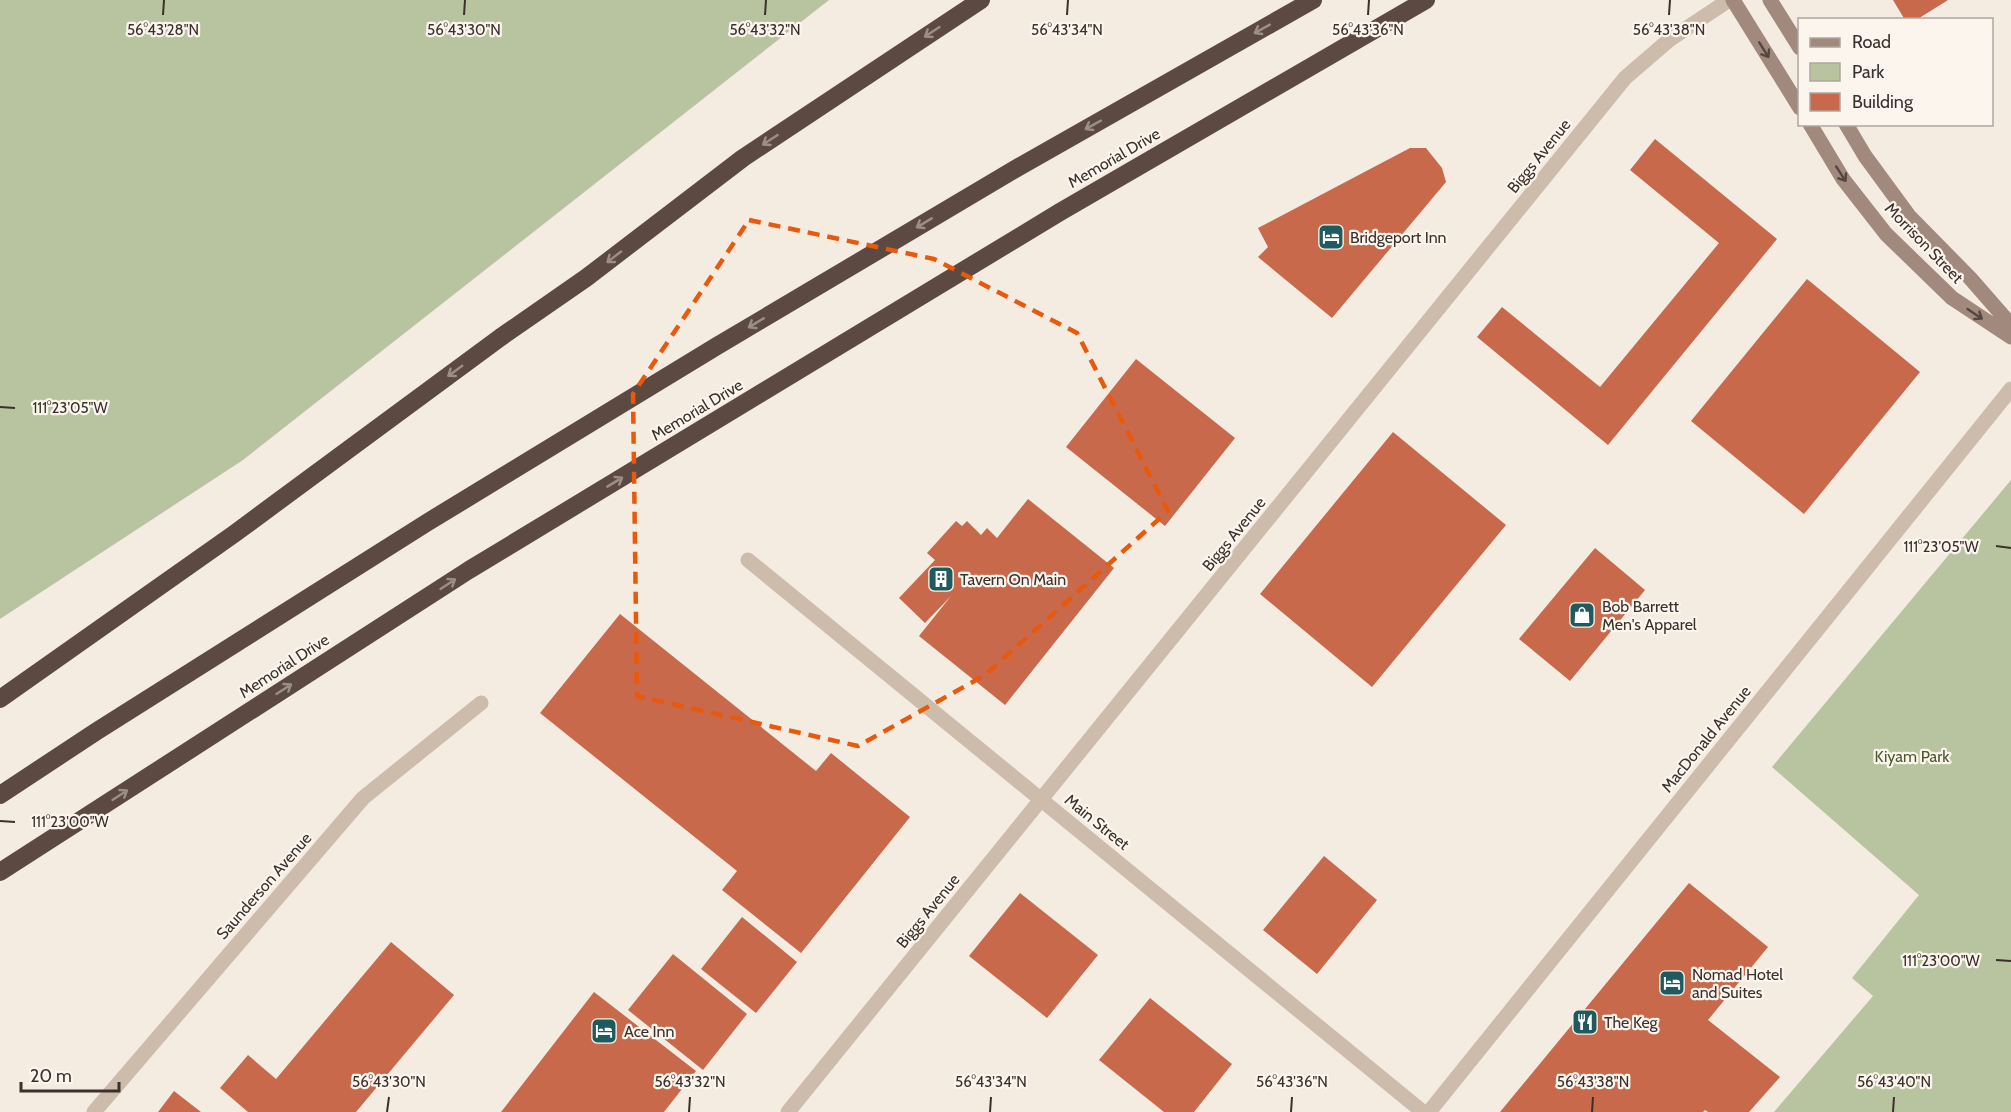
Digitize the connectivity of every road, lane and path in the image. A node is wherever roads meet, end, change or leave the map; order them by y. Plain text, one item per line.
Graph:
1 (981, 0) edge
2 (1313, 0) edge
3 (1426, 0) edge
4 (1731, 0) edge
5 (1770, 0) edge
6 (1798, 45) edge
7 (1798, 105) edge
8 (1811, 126) edge
9 (1847, 126) edge
10 (2011, 325) edge
11 (2011, 338) edge
12 (2011, 390) edge
13 (748, 560) dead end
14 (0, 699) edge
15 (481, 704) dead end
16 (0, 795) edge
17 (1041, 800) junction
18 (0, 872) edge
19 (94, 1112) edge
20 (788, 1112) edge
21 (1423, 1112) edge
22 (1429, 1112) edge

1 -> 14 highway
2 -> 16 highway
18 -> 3 highway, Memorial Drive
4 -> 7 main road
4 - 17 street, Biggs Avenue
5 - 6 main road
8 -> 11 main road, Morrison Street
9 - 10 main road, Morrison Street
12 - 22 street, MacDonald Avenue
13 - 17 street, Main Street
15 - 19 street, Saunderson Avenue
17 - 20 street, Biggs Avenue
17 - 21 street, Main Street

